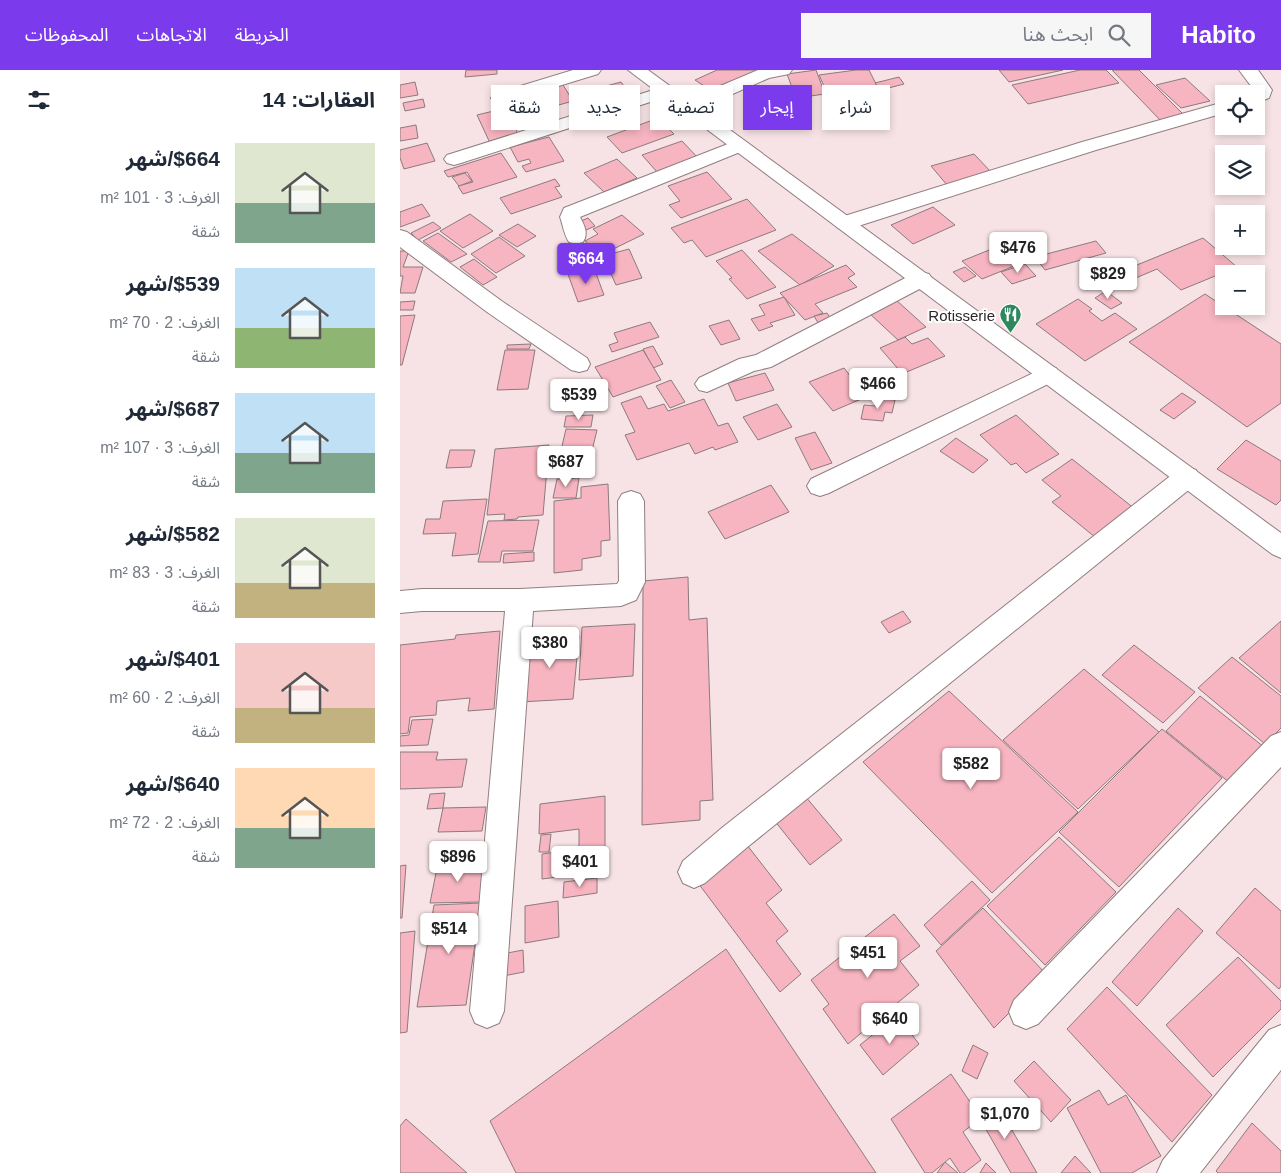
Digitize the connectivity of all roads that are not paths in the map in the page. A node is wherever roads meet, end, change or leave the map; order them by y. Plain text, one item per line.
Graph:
1 (592, 70) edge
2 (637, 70) edge
3 (783, 70) edge
4 (1248, 70) edge
5 (543, 85) edge
6 (658, 85) edge
7 (1260, 85) edge
8 (733, 87) edge
9 (650, 96) edge
10 (1215, 110) edge
11 (717, 130) edge
12 (738, 146) junction
13 (454, 159) dead end
14 (845, 223) junction
15 (400, 237) edge
16 (576, 237) dead end
17 (922, 280) junction
18 (579, 364) dead end
19 (1048, 374) junction
20 (708, 384) dead end
21 (1187, 477) junction
22 (820, 486) dead end
23 (631, 502) dead end
24 (1281, 547) edge
25 (520, 600) junction
26 (400, 602) edge
27 (1281, 746) edge
28 (694, 872) dead end
29 (487, 1011) dead end
30 (1026, 1012) dead end
31 (1281, 1042) edge
32 (1176, 1173) edge

1 - 5 street
2 - 6 street
3 - 8 street
4 - 7 street
9 - 13 street
10 - 14 street
11 - 12 street
12 - 14 street
12 - 16 street
14 - 17 street
15 - 18 street
17 - 19 street
17 - 20 street
19 - 21 street
19 - 22 street
21 - 24 street
21 - 28 street
23 - 25 street
25 - 26 street
25 - 29 street
27 - 30 street
31 - 32 street

